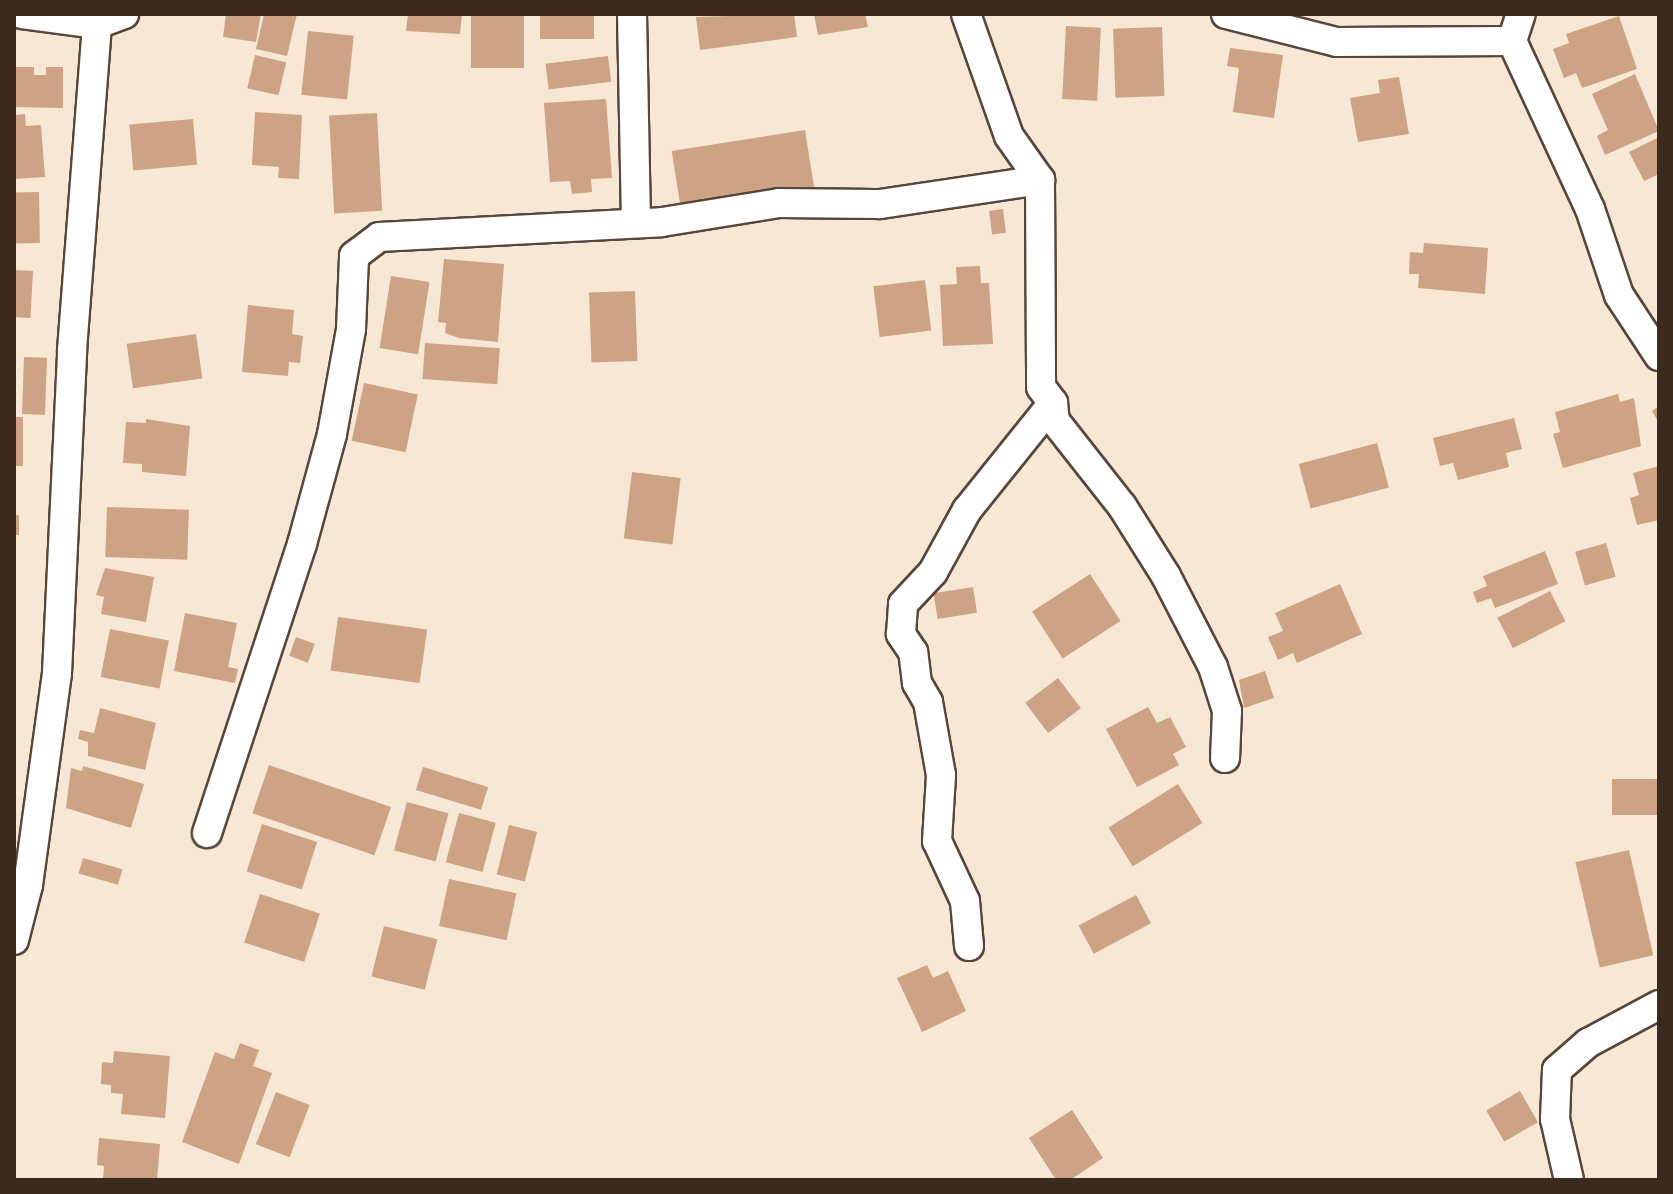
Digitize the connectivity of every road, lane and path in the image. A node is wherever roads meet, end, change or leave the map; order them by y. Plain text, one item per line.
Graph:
1 (22, 14) edge
2 (124, 14) edge
3 (632, 14) edge
4 (966, 14) edge
5 (1226, 14) edge
6 (1521, 14) edge
7 (97, 24) junction
8 (1512, 41) junction
9 (1040, 180) junction
10 (636, 221) junction
11 (1659, 356) edge
12 (1053, 403) junction
13 (1225, 758) dead end
14 (207, 833) dead end
15 (14, 940) edge
16 (969, 946) dead end
17 (1659, 1005) edge
18 (1569, 1180) edge

1 - 7 street
2 - 7 street
3 - 10 street
4 - 9 street
5 - 8 street
6 - 8 street
7 - 15 street
8 - 11 street
9 - 10 street
9 - 12 street
10 - 14 street
12 - 13 street
12 - 16 street
17 - 18 street

